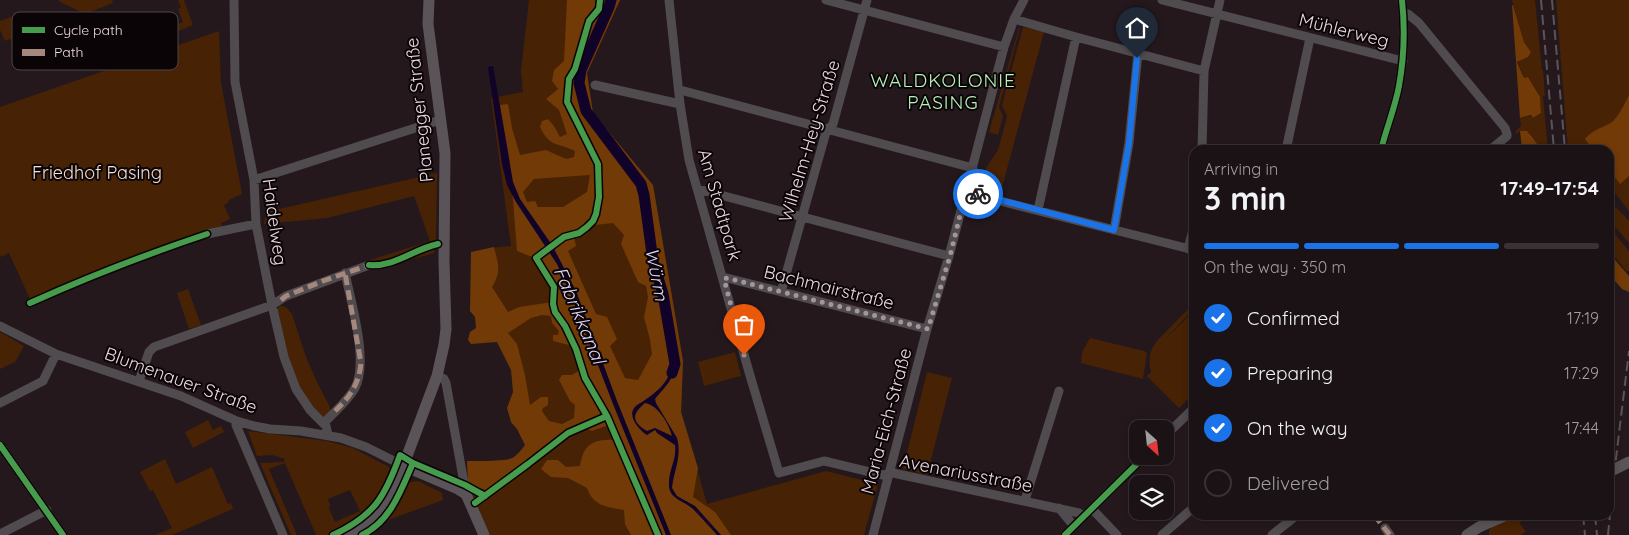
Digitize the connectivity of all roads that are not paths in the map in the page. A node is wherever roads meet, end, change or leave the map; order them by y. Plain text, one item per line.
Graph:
1 (234, 0) edge
2 (428, 0) edge
3 (668, 0) edge
4 (826, 0) edge
5 (867, 0) edge
6 (1024, 0) edge
7 (1162, 0) edge
8 (1220, 0) edge
9 (1402, 0) edge
10 (864, 10) junction
11 (1217, 14) junction
12 (1404, 14) junction
13 (1014, 19) junction
14 (1076, 37) junction
15 (1310, 38) junction
16 (1004, 47) junction
17 (1138, 53) junction
18 (1402, 61) junction
19 (1204, 71) junction
20 (595, 85) dead end
21 (679, 91) junction
22 (680, 104) junction
23 (440, 120) junction
24 (829, 129) junction
25 (1202, 145) edge
26 (1287, 145) edge
27 (1382, 145) edge
28 (1496, 145) edge
29 (972, 168) junction
30 (254, 180) junction
31 (698, 189) junction
32 (966, 191) junction
33 (1038, 210) junction
34 (803, 217) junction
35 (256, 224) junction
36 (1114, 230) junction
37 (207, 234) dead end
38 (1189, 249) edge
39 (950, 256) junction
40 (369, 266) dead end
41 (345, 273) junction
42 (724, 279) junction
43 (782, 292) junction
44 (272, 305) junction
45 (0, 326) edge
46 (928, 329) junction
47 (56, 354) junction
48 (437, 376) junction
49 (139, 381) junction
50 (1059, 391) dead end
51 (0, 403) edge
52 (1189, 413) edge
53 (238, 421) junction
54 (324, 423) junction
55 (1174, 427) edge
56 (328, 435) junction
57 (0, 446) edge
58 (1629, 462) edge
59 (1136, 465) edge
60 (404, 466) junction
61 (1614, 470) edge
62 (779, 473) joint
63 (889, 474) junction
64 (466, 494) junction
65 (1025, 500) junction
66 (1059, 508) junction
67 (1092, 509) junction
68 (46, 510) junction
69 (1189, 511) edge
70 (1084, 516) junction
71 (1291, 520) edge
72 (1495, 520) edge
73 (1074, 526) junction
74 (363, 532) edge
75 (0, 534) edge
76 (63, 535) edge
77 (283, 535) edge
78 (349, 535) edge
79 (484, 535) edge
80 (873, 535) edge
81 (1065, 535) edge
82 (1117, 535) edge
83 (1162, 535) edge
84 (1272, 535) edge
85 (1466, 535) edge

1 - 30 street, Haidelweg
2 - 23 main road, Planegger Straße
3 - 21 street, Am Stadtpark
4 - 10 street
5 - 10 street, Wilhelm-Hey-Straße
6 - 13 street, Maria-Eich-Straße
7 - 11 street, Mühlerweg
8 - 11 street
9 - 12 street
10 - 16 street
10 - 24 street, Wilhelm-Hey-Straße
11 - 15 street, Mühlerweg
11 - 19 street
12 - 18 street
12 - 28 street
13 - 14 street
13 - 16 street, Maria-Eich-Straße
14 - 17 street
14 - 33 street
15 - 18 street, Mühlerweg
15 - 26 street
16 - 29 street, Maria-Eich-Straße
17 - 19 street
17 - 36 street
18 - 27 street
19 - 25 street
20 - 22 street
21 - 22 street, Am Stadtpark
21 - 24 street
22 - 31 street, Am Stadtpark
23 - 30 street
23 - 48 main road, Planegger Straße
24 - 29 street
24 - 34 street, Wilhelm-Hey-Straße
29 - 32 street, Maria-Eich-Straße
30 - 35 street, Haidelweg
31 - 34 street
31 - 42 street, Am Stadtpark
32 - 33 street
32 - 39 street, Maria-Eich-Straße
33 - 36 street
34 - 39 street
34 - 43 street, Wilhelm-Hey-Straße
35 - 37 street
35 - 44 street, Haidelweg
36 - 38 street
39 - 46 street, Maria-Eich-Straße
40 - 41 street
41 - 44 street
41 - 54 street
42 - 43 street, Bachmairstraße
42 - 62 street, Am Stadtpark
43 - 46 street, Bachmairstraße
44 - 49 street
44 - 54 street, Haidelweg
45 - 47 street, Blumenauer Straße
46 - 63 street, Maria-Eich-Straße
47 - 49 street, Blumenauer Straße
47 - 51 street
48 - 60 main road, Planegger Straße
48 - 64 street
49 - 53 street, Blumenauer Straße
50 - 65 street
52 - 55 street
53 - 56 street, Blumenauer Straße
53 - 77 street
54 - 56 street, Haidelweg
56 - 60 street, Blumenauer Straße
57 - 68 street
58 - 61 main road
59 - 67 street
60 - 64 main road, Blumenauer Straße
60 - 74 main road, Planegger Straße
62 - 63 street, Avenariusstraße
63 - 65 street, Avenariusstraße
63 - 80 street, Maria-Eich-Straße
64 - 79 main road
65 - 66 street, Avenariusstraße
66 - 70 street, Avenariusstraße
66 - 73 street
67 - 70 street
67 - 82 street
68 - 75 street
68 - 76 street
69 - 83 street
70 - 73 street
71 - 84 street
72 - 85 main road
73 - 81 street
74 - 78 main road, Planegger Straße

